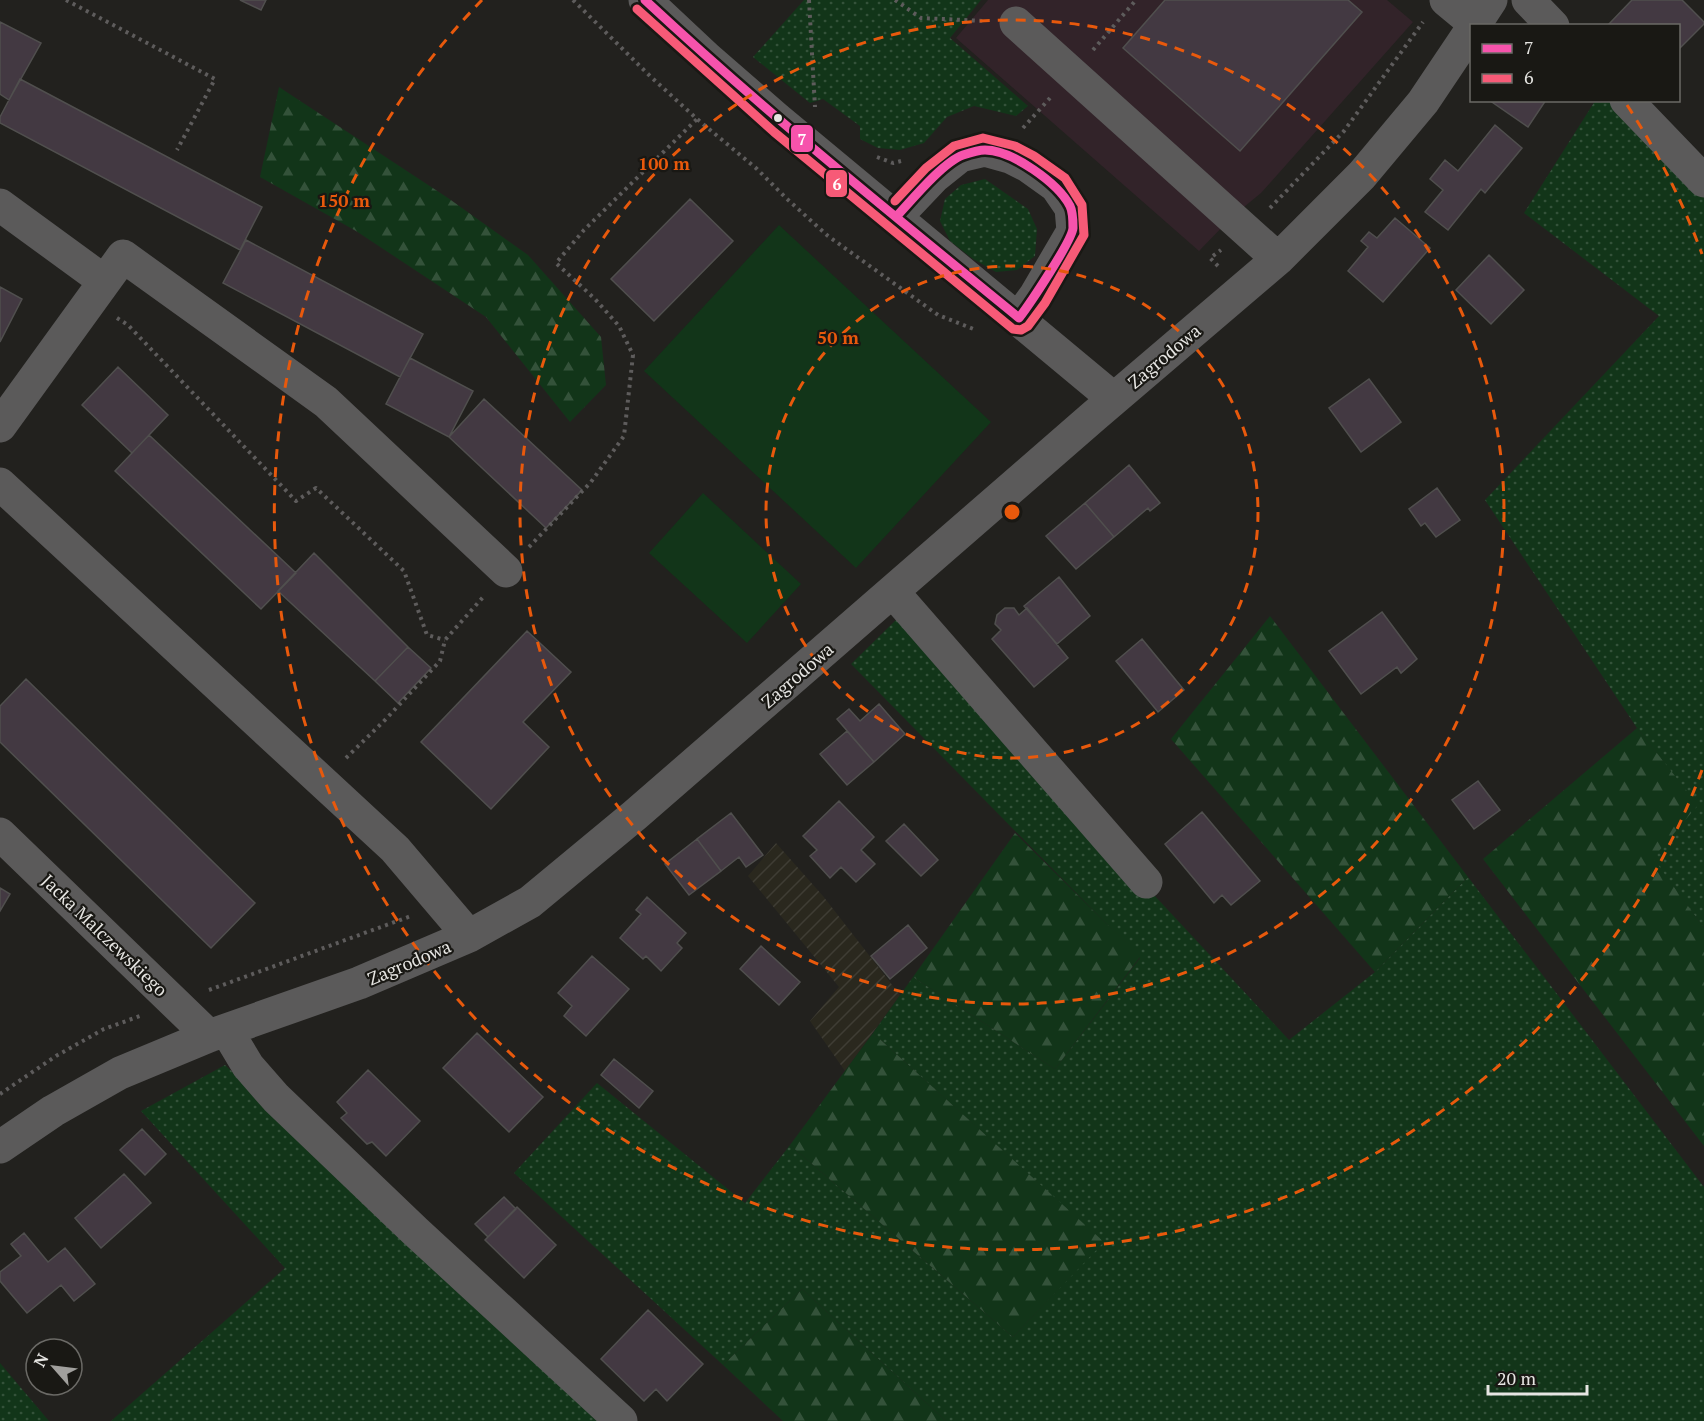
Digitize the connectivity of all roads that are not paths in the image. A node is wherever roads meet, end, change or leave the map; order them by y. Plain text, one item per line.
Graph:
1 (645, 0) edge
2 (1528, 0) edge
3 (1436, 9) edge
4 (1478, 20) edge
5 (1016, 23) road end
6 (1551, 24) edge
7 (1470, 32) edge
8 (1628, 102) edge
9 (1704, 181) edge
10 (0, 205) edge
11 (896, 217) junction
12 (1278, 259) junction
13 (97, 291) junction
14 (1019, 318) junction
15 (1114, 399) junction
16 (0, 426) edge
17 (0, 484) edge
18 (506, 571) road end
19 (893, 592) junction
20 (0, 834) edge
21 (1146, 882) dead end
22 (469, 936) junction
23 (218, 1034) junction
24 (0, 1147) edge
25 (621, 1421) edge

1 - 11 street
2 - 6 street
3 - 4 street, Zagrodowa
5 - 12 street
7 - 12 street, Zagrodowa
8 - 9 street
10 - 13 street
11 - 14 street
11 - 14 street
12 - 15 street, Zagrodowa
13 - 16 street
13 - 18 street
14 - 15 street
15 - 19 street, Zagrodowa
17 - 22 street
19 - 21 street
19 - 22 street, Zagrodowa
20 - 23 street, Jacka Malczewskiego
22 - 23 street, Zagrodowa
23 - 24 street, Zagrodowa
23 - 25 street, Jacka Malczewskiego

